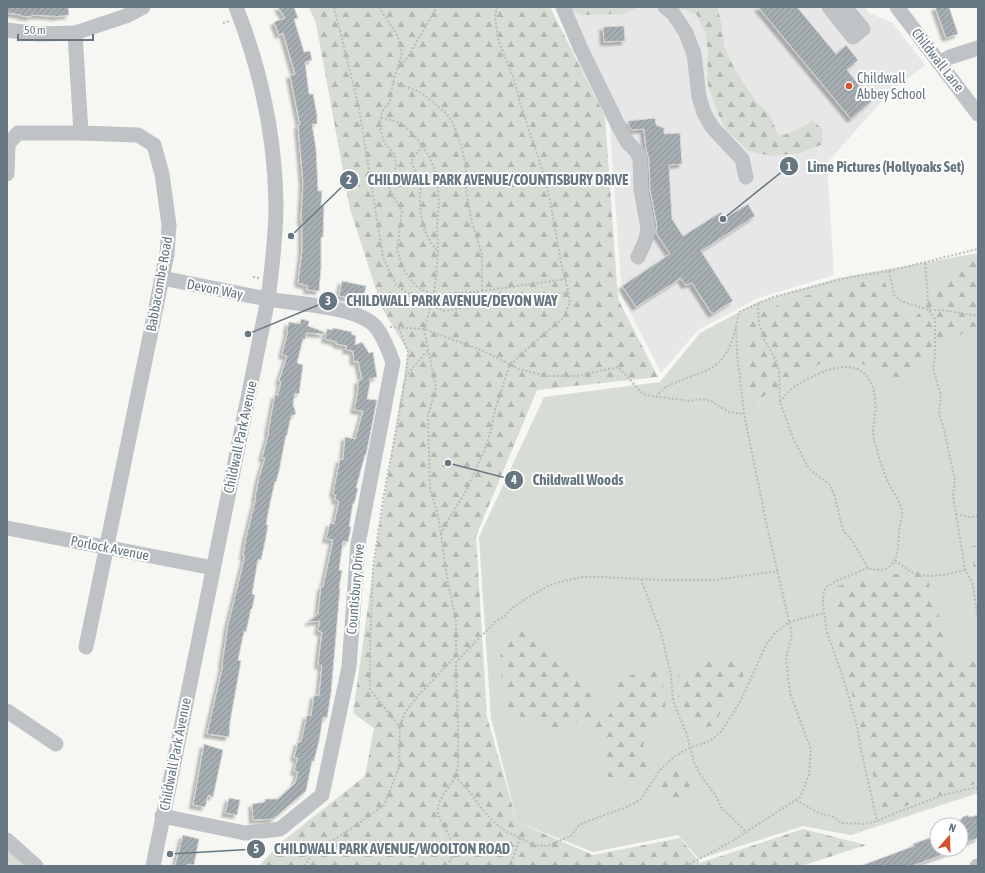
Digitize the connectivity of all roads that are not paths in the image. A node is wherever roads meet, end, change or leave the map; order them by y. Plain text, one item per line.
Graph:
1 (143, 7) edge
2 (236, 7) edge
3 (563, 7) edge
4 (665, 7) edge
5 (829, 7) edge
6 (845, 7) edge
7 (896, 8) edge
8 (124, 12) edge
9 (7, 30) edge
10 (75, 33) junction
11 (978, 48) edge
12 (939, 62) junction
13 (978, 114) edge
14 (81, 133) junction
15 (7, 174) edge
16 (746, 177) dead end
17 (638, 257) dead end
18 (162, 278) junction
19 (268, 299) junction
20 (7, 528) edge
21 (106, 548) junction
22 (212, 568) junction
23 (86, 647) dead end
24 (7, 711) edge
25 (56, 744) dead end
26 (162, 816) junction
27 (7, 840) edge
28 (36, 866) edge
29 (153, 866) edge

1 - 8 street
2 - 19 street, Childwall Park Avenue
3 - 17 street
4 - 16 street
5 - 6 street
7 - 12 street, Childwall Lane
8 - 10 street
9 - 10 street
10 - 14 street
11 - 12 street
12 - 13 street, Childwall Lane
14 - 15 street, Babbacombe Road
14 - 18 street, Babbacombe Road
18 - 19 street, Devon Way
18 - 21 street, Babbacombe Road
19 - 22 street, Childwall Park Avenue
19 - 26 street, Countisbury Drive
20 - 21 street, Porlock Avenue
21 - 22 street, Porlock Avenue
21 - 23 street, Babbacombe Road
22 - 26 street, Childwall Park Avenue
24 - 25 street
26 - 29 street, Childwall Park Avenue
27 - 28 street

